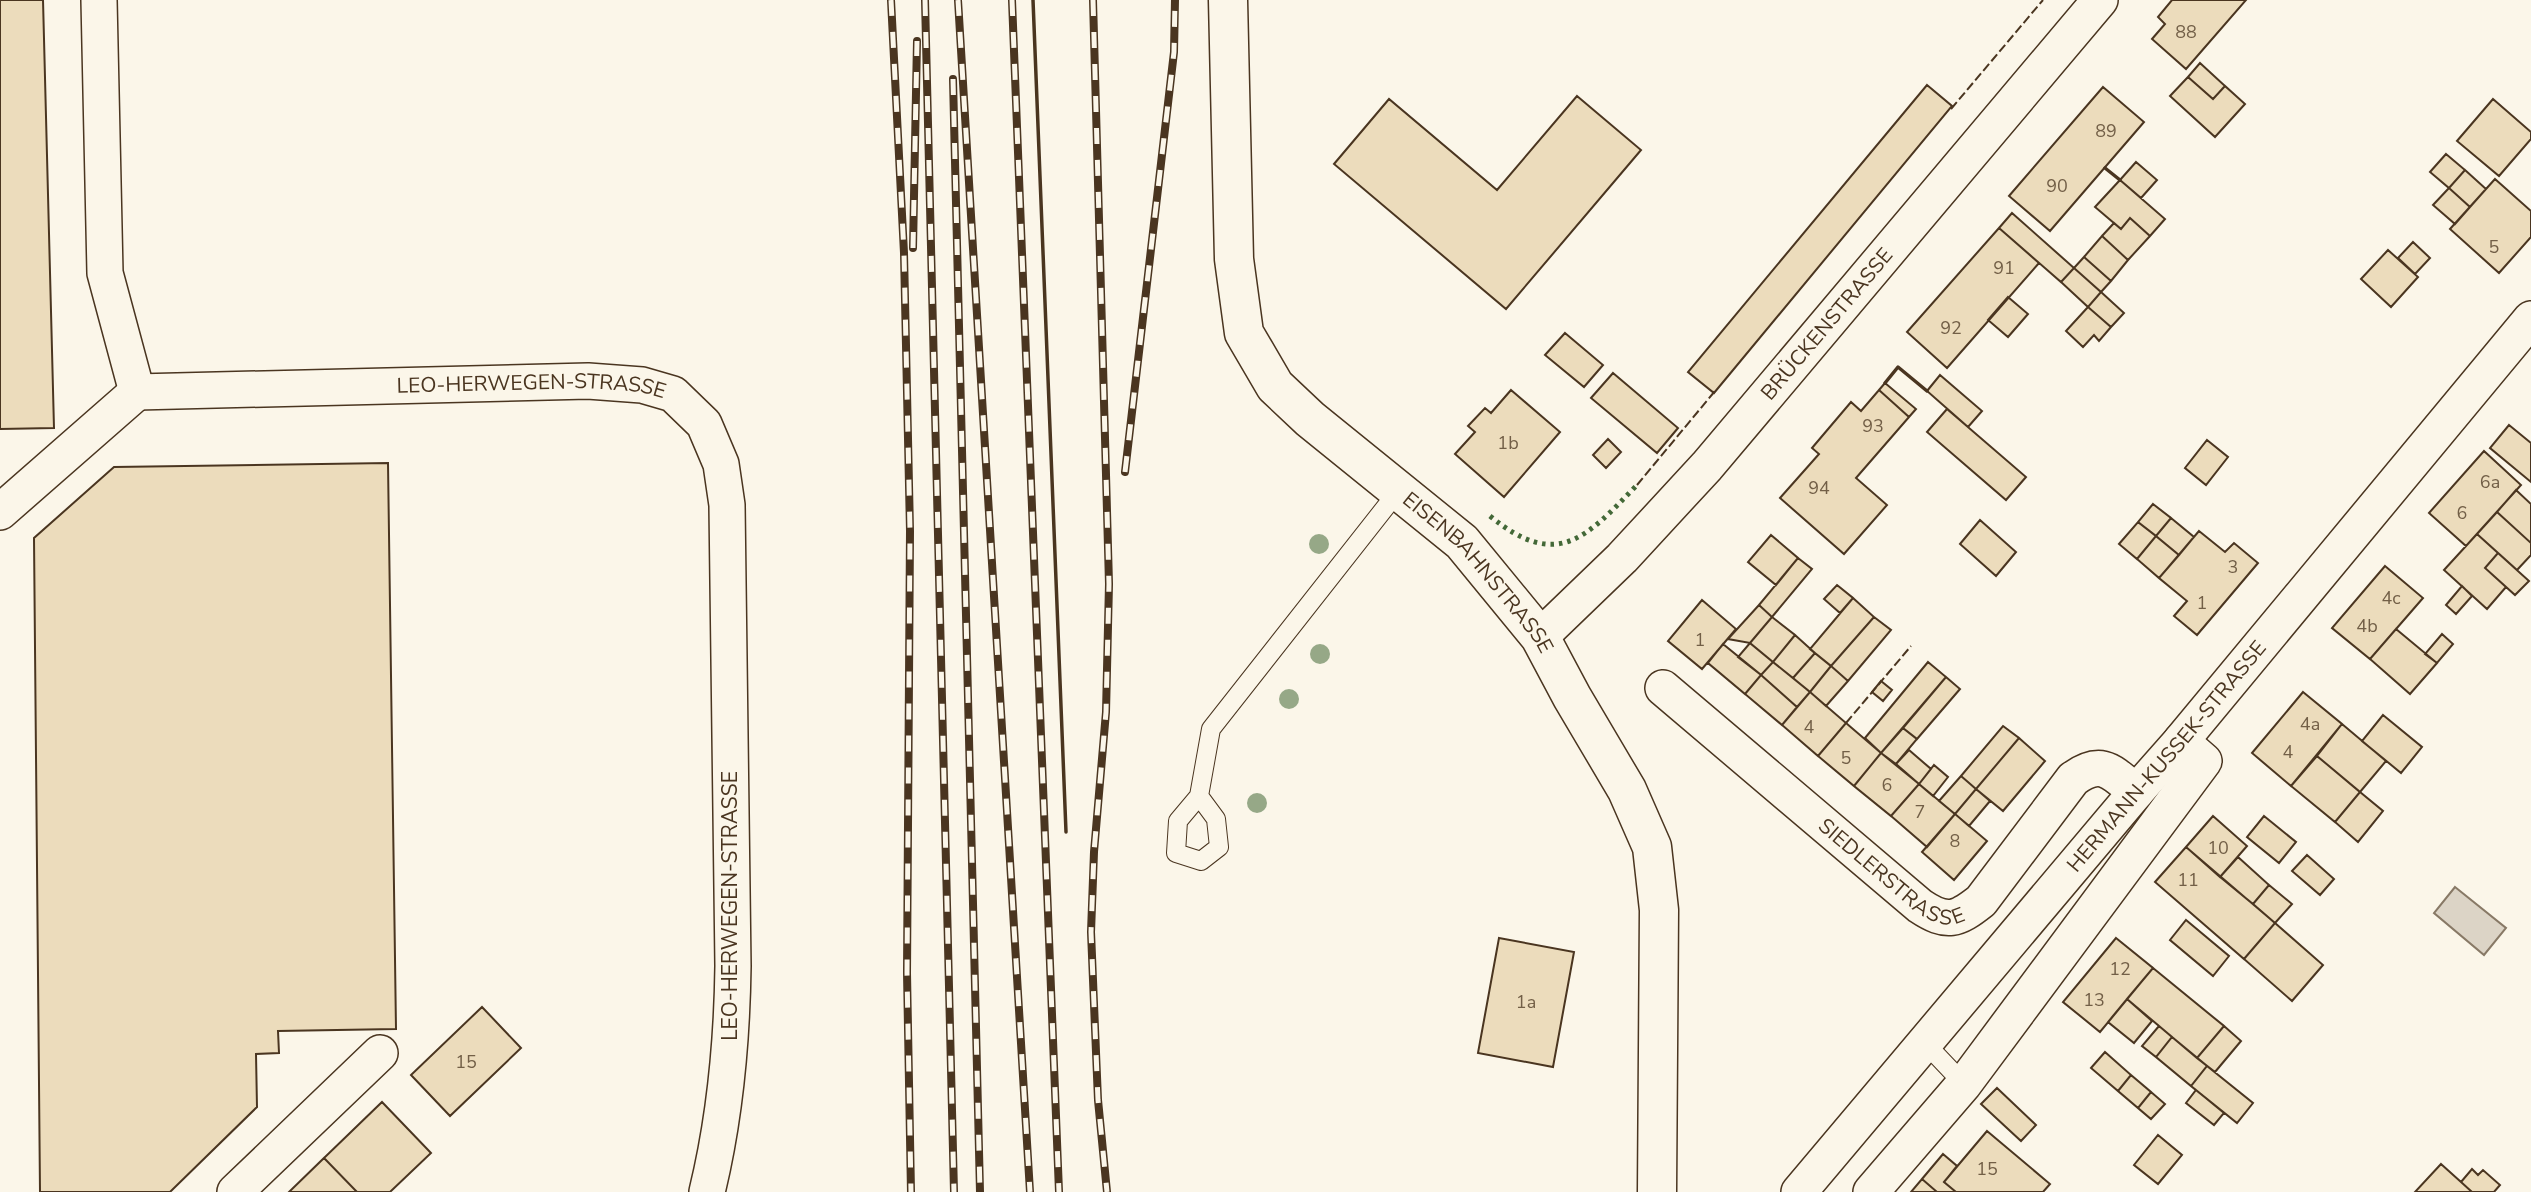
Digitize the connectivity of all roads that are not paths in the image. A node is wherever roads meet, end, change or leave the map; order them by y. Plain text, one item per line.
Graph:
1 (99, 0) edge
2 (1228, 0) edge
3 (2100, 0) edge
4 (2531, 319) edge
5 (137, 392) junction
6 (1399, 490) junction
7 (0, 512) edge
8 (1539, 637) junction
9 (1663, 688) dead end
10 (2181, 741) junction
11 (2136, 792) junction
12 (1199, 796) dead end
13 (1925, 1043) junction
14 (380, 1052) dead end
15 (1964, 1084) junction
16 (235, 1192) edge
17 (707, 1192) edge
18 (1657, 1192) edge
19 (1799, 1192) edge
20 (1871, 1192) edge

1 - 5 street
2 - 6 street, EISENBAHNSTRASSE
3 - 8 street, BRÜCKENSTRASSE
4 - 10 street, HERMANN-KUSSEK-STRASSE
5 - 7 street
5 - 17 street, LEO-HERWEGEN-STRASSE
6 - 8 street, EISENBAHNSTRASSE
6 - 12 lane
8 - 18 street, EISENBAHNSTRASSE
9 - 11 street, SIEDLERSTRASSE
10 - 11 street, HERMANN-KUSSEK-STRASSE
10 - 15 street
11 - 13 street, HERMANN-KUSSEK-STRASSE
13 - 15 lane
13 - 19 street, HERMANN-KUSSEK-STRASSE
14 - 16 street
15 - 20 street

